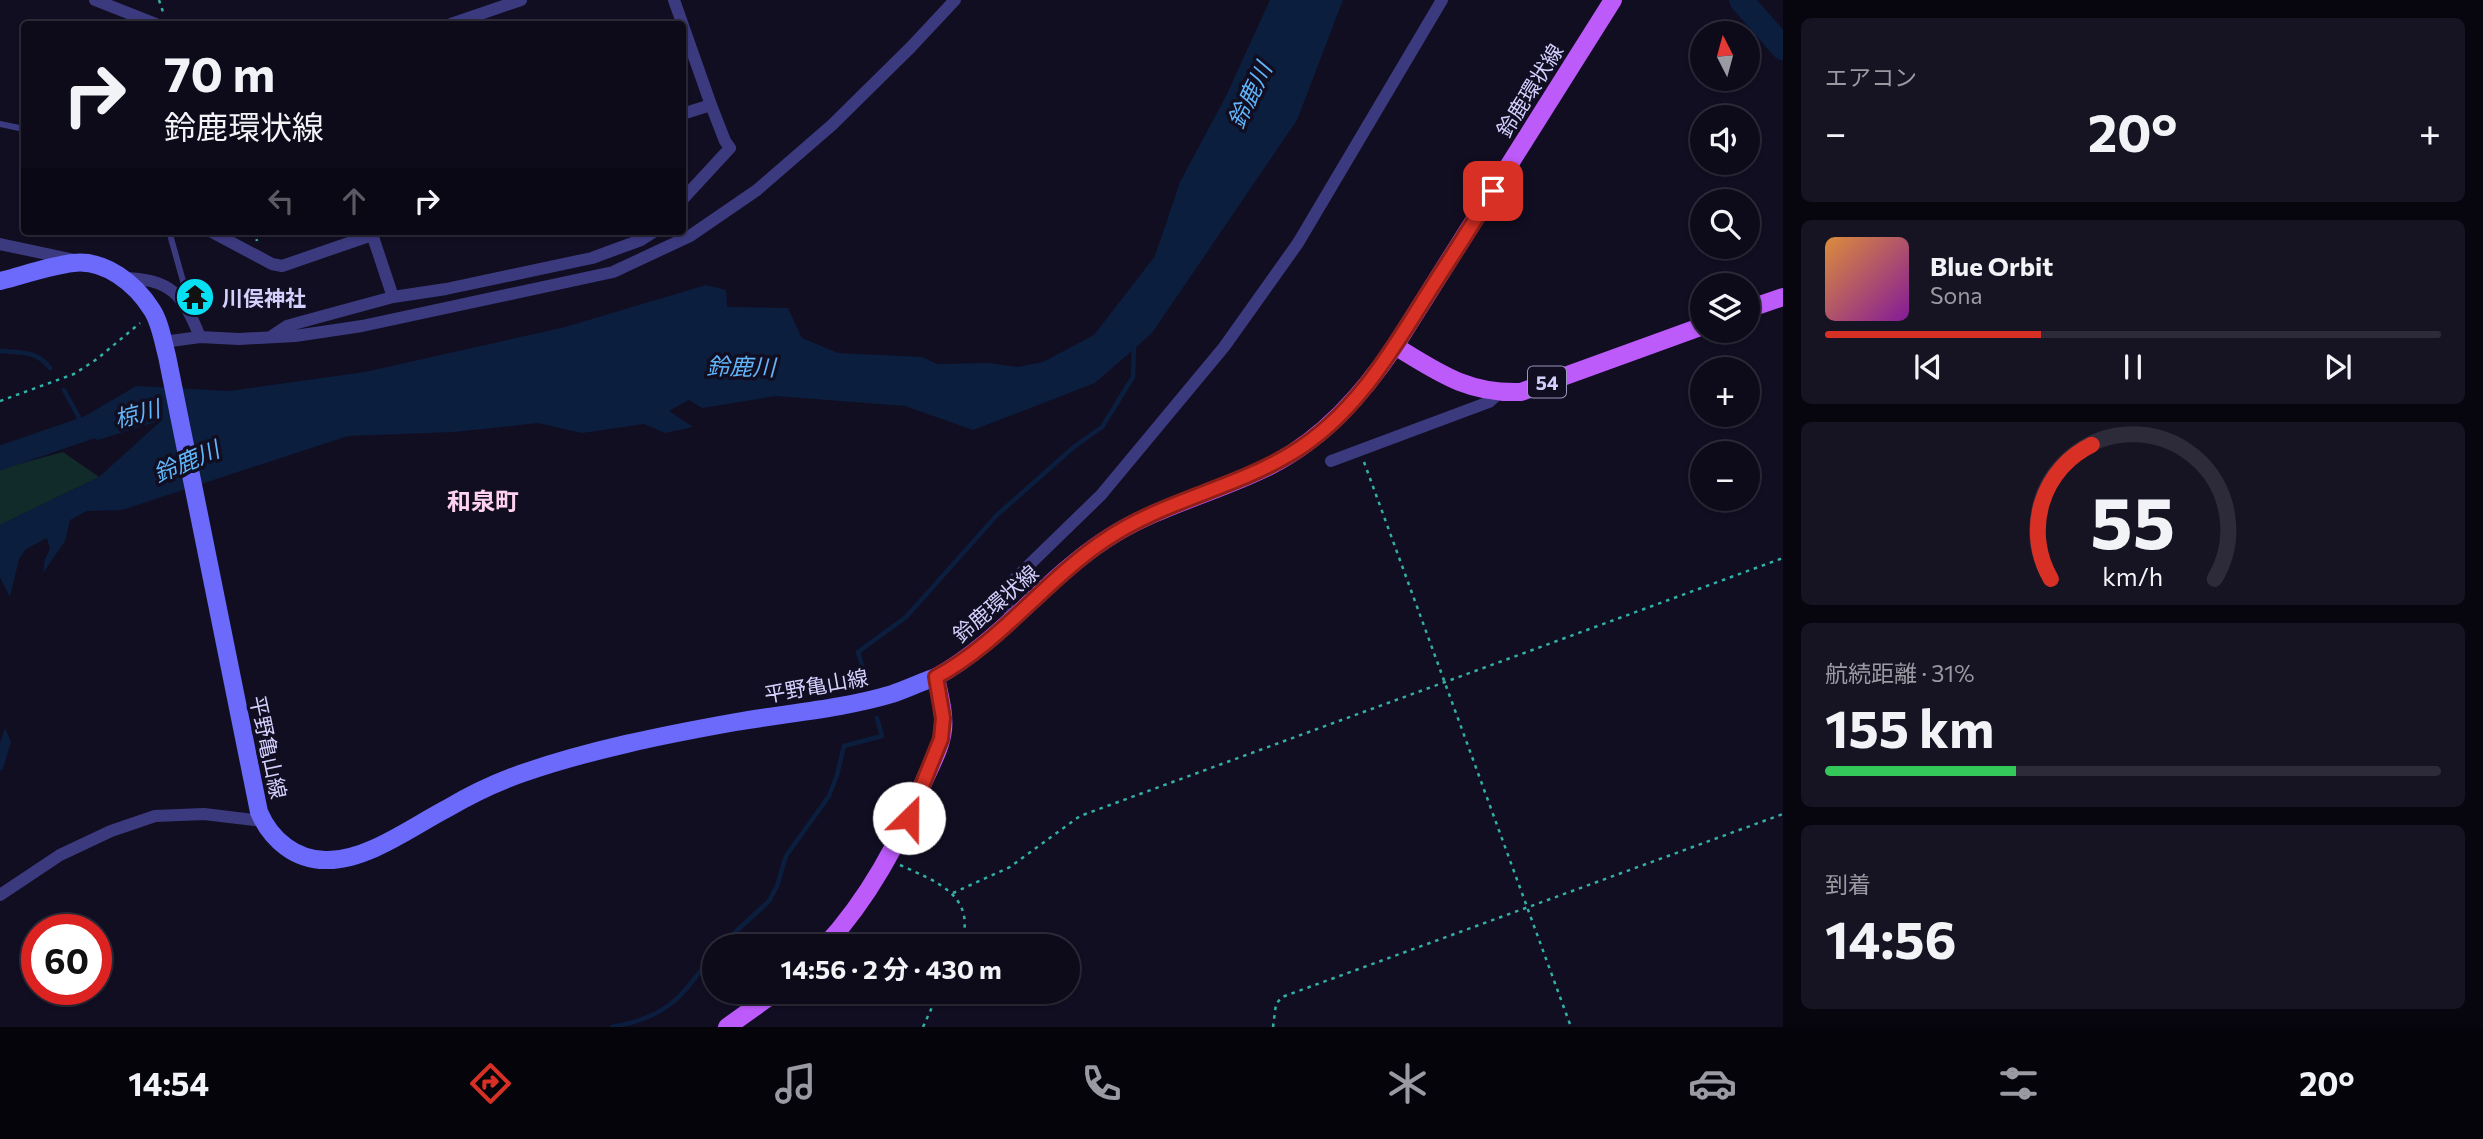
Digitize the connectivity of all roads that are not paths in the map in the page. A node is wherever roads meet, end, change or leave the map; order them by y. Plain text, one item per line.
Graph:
1 (95, 0) edge
2 (521, 0) edge
3 (674, 0) edge
4 (955, 0) edge
5 (1443, 0) edge
6 (1613, 0) edge
7 (148, 21) edge
8 (460, 21) edge
9 (681, 21) edge
10 (686, 34) edge
11 (711, 105) junction
12 (686, 113) edge
13 (0, 124) edge
14 (21, 128) edge
15 (686, 196) edge
16 (170, 235) edge
17 (218, 235) edge
18 (366, 235) edge
19 (372, 235) edge
20 (648, 235) edge
21 (0, 244) edge
22 (13, 247) junction
23 (95, 264) junction
24 (19, 276) junction
25 (122, 278) junction
26 (0, 281) edge
27 (178, 294) junction
28 (393, 297) junction
29 (1783, 297) edge
30 (1760, 305) edge
31 (1690, 331) edge
32 (272, 336) junction
33 (200, 337) junction
34 (1395, 346) junction
35 (165, 349) junction
36 (1500, 393) junction
37 (1331, 461) dead end
38 (1016, 617) junction
39 (936, 677) junction
40 (261, 816) junction
41 (0, 895) edge
42 (835, 934) edge
43 (759, 1004) edge
44 (727, 1027) edge

1 - 7 street
2 - 8 street
3 - 9 street
4 - 32 street
5 - 38 street
6 - 34 main road, 鈴鹿環状線
10 - 11 street
11 - 12 street
11 - 15 street
13 - 14 lane
16 - 27 lane
17 - 18 street
19 - 28 street
20 - 28 street
21 - 22 street
22 - 23 street
22 - 24 street
23 - 24 main road
23 - 25 main road, 平野亀山線
24 - 26 main road
25 - 27 street
25 - 35 main road, 平野亀山線
27 - 33 street
28 - 32 street
29 - 30 main road
31 - 36 main road, 54
32 - 33 street
33 - 35 street
34 - 36 main road, 54
34 - 38 main road, 鈴鹿環状線
35 - 40 main road, 平野亀山線
36 - 37 street
38 - 39 main road, 鈴鹿環状線
39 - 40 main road, 平野亀山線
39 - 42 main road
40 - 41 street
43 - 44 main road

